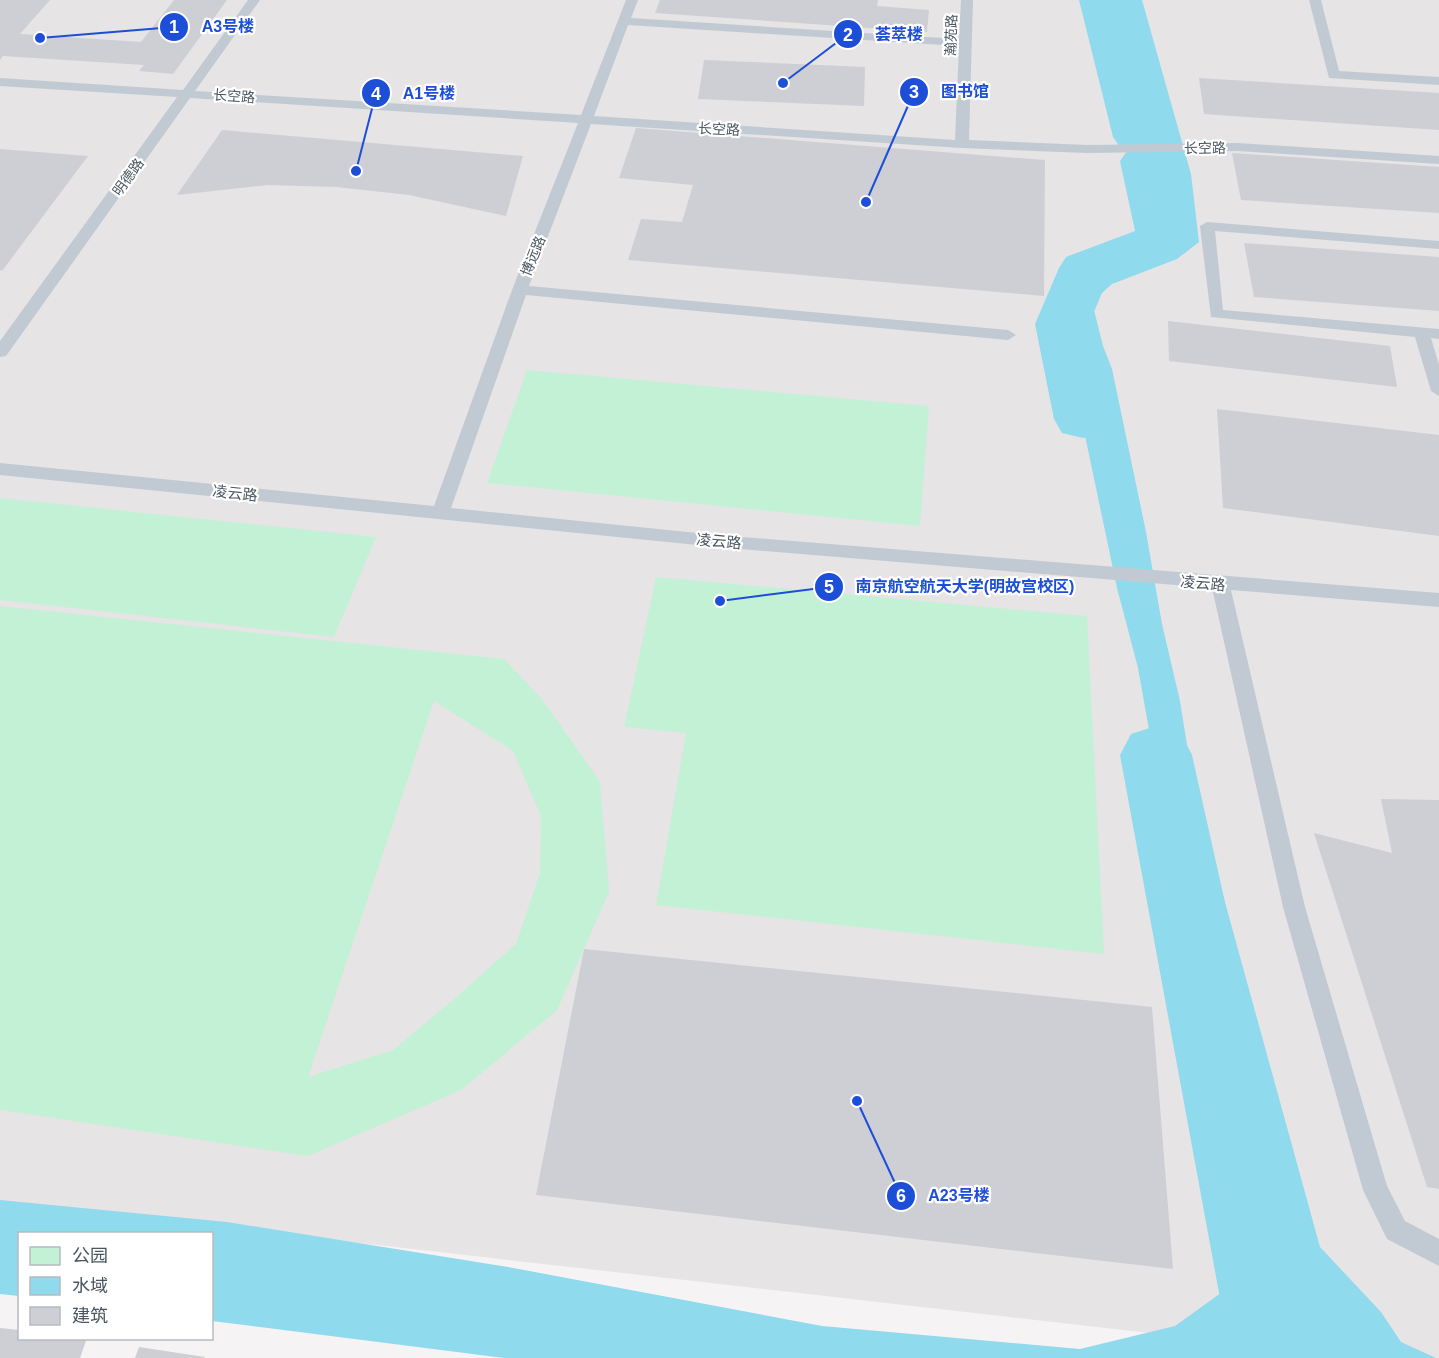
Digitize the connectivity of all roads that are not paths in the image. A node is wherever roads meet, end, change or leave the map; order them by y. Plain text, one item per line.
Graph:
1 (254, 0) edge
2 (632, 0) edge
3 (967, 0) edge
4 (1315, 0) edge
5 (625, 21) junction
6 (966, 43) junction
7 (1439, 81) edge
8 (0, 82) edge
9 (188, 93) junction
10 (586, 121) junction
11 (962, 144) junction
12 (1439, 160) edge
13 (1439, 245) edge
14 (520, 290) junction
15 (1421, 332) junction
16 (1439, 334) edge
17 (1008, 335) dead end
18 (0, 352) edge
19 (1439, 391) edge
20 (0, 469) edge
21 (440, 514) junction
22 (1220, 584) junction
23 (1439, 600) edge
24 (1439, 1253) edge

1 - 9 lane, 明德路
2 - 5 lane, 博远路
3 - 6 lane, 瀚苑路
4 - 7 lane
5 - 6 lane
5 - 10 lane, 博远路
6 - 11 lane, 瀚苑路
8 - 9 lane, 长空路
9 - 10 lane, 长空路
9 - 18 lane, 明德路
10 - 11 lane, 长空路
10 - 14 lane, 博远路
11 - 12 lane, 长空路
13 - 15 lane
14 - 17 lane
14 - 21 lane, 博远路
15 - 16 lane
15 - 19 lane
20 - 21 lane, 凌云路
21 - 22 lane, 凌云路
22 - 23 lane, 凌云路
22 - 24 lane

